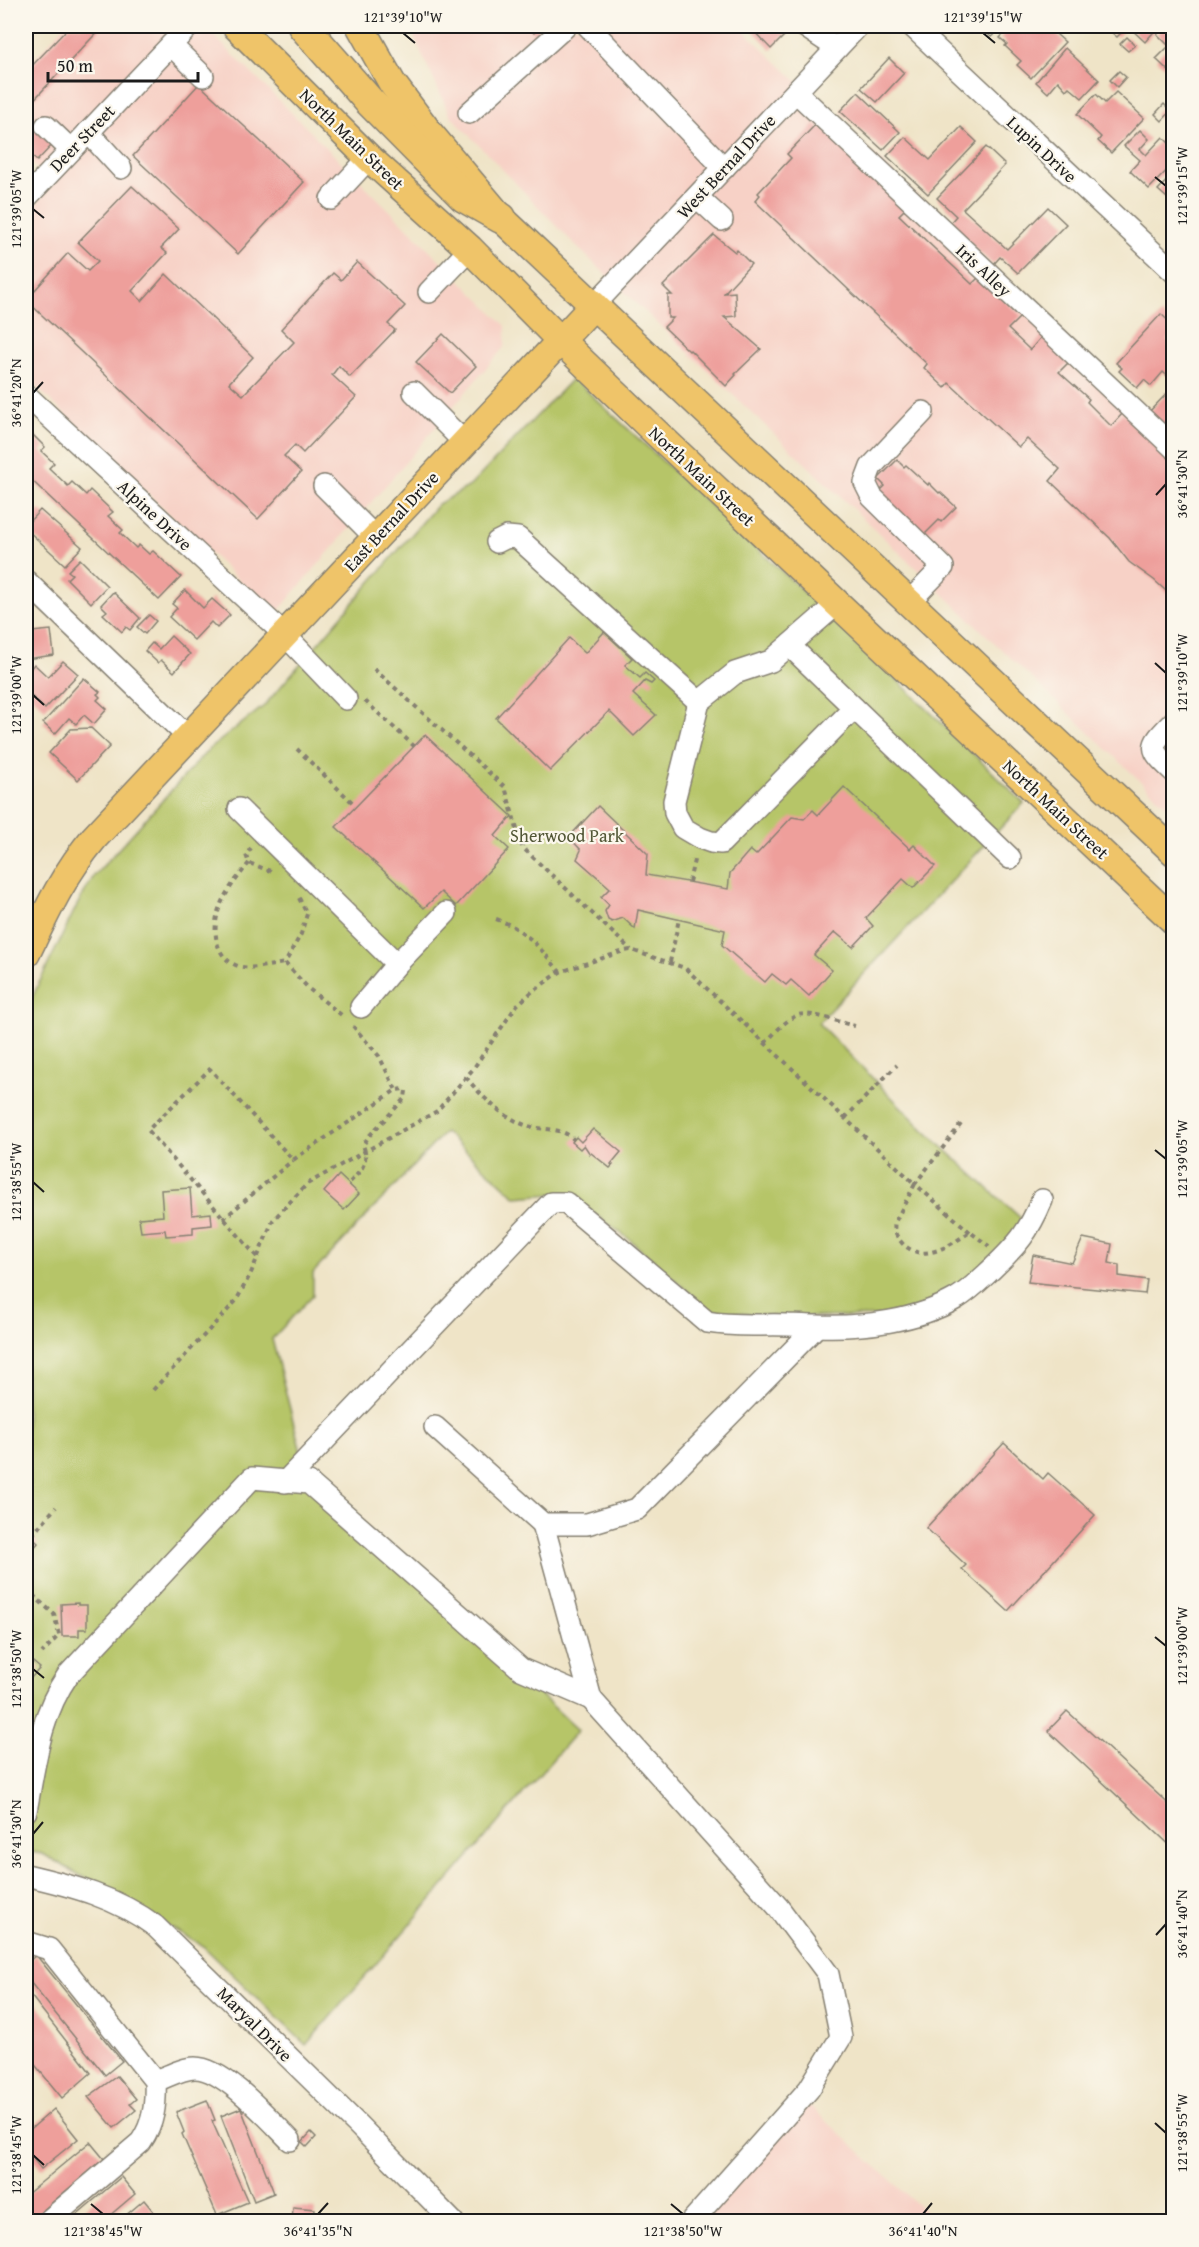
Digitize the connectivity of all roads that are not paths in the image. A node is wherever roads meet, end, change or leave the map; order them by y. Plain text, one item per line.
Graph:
1 (189, 26) edge
2 (236, 26) edge
3 (303, 26) edge
4 (360, 26) edge
5 (566, 26) edge
6 (588, 26) edge
7 (804, 26) edge
8 (858, 26) edge
9 (912, 26) edge
10 (171, 45) junction
11 (837, 48) junction
12 (203, 76) dead end
13 (796, 92) junction
14 (469, 113) dead end
15 (46, 126) dead end
16 (88, 132) junction
17 (70, 150) junction
18 (369, 159) junction
19 (121, 168) dead end
20 (724, 168) junction
21 (697, 197) junction
22 (26, 198) edge
23 (331, 199) dead end
24 (501, 218) junction
25 (722, 220) dead end
26 (470, 249) junction
27 (1173, 272) edge
28 (429, 292) dead end
29 (594, 305) junction
30 (561, 341) junction
31 (414, 392) dead end
32 (26, 396) edge
33 (923, 412) dead end
34 (464, 442) junction
35 (1173, 448) edge
36 (324, 486) dead end
37 (376, 537) junction
38 (497, 542) dead end
39 (26, 581) edge
40 (838, 603) junction
41 (908, 603) junction
42 (285, 635) junction
43 (790, 646) junction
44 (354, 699) road end
45 (699, 702) junction
46 (854, 708) junction
47 (1173, 721) edge
48 (188, 737) junction
49 (1173, 772) edge
50 (239, 809) dead end
51 (1173, 852) edge
52 (1010, 858) dead end
53 (446, 913) dead end
54 (1173, 921) edge
55 (26, 954) edge
56 (397, 964) junction
57 (360, 1007) dead end
58 (1042, 1200) dead end
59 (816, 1327) junction
60 (435, 1427) dead end
61 (285, 1482) junction
62 (543, 1524) junction
63 (591, 1699) junction
64 (26, 1810) edge
65 (26, 1875) edge
66 (26, 1942) edge
67 (155, 2081) junction
68 (290, 2140) dead end
69 (47, 2222) edge
70 (453, 2222) edge
71 (691, 2222) edge

1 - 10 street, Deer Street
2 - 18 main road, North Main Street
3 - 24 highway
4 - 24 main road
5 - 14 street
6 - 20 street
7 - 11 street
8 - 11 street, West Bernal Drive
9 - 27 street, Lupin Drive
10 - 12 street
10 - 16 street, Deer Street
11 - 13 street, West Bernal Drive
13 - 20 street, West Bernal Drive
13 - 35 street, Iris Alley
15 - 17 street
16 - 17 street, Deer Street
16 - 19 street
17 - 22 street, Deer Street
18 - 23 street
18 - 26 main road, North Main Street
20 - 21 street, West Bernal Drive
21 - 25 street
21 - 29 street, West Bernal Drive
24 - 29 main road
26 - 28 street
26 - 30 main road, North Main Street
29 - 30 main road, East Bernal Drive
29 - 41 main road
30 - 34 main road, East Bernal Drive
30 - 40 main road, North Main Street
31 - 34 street
32 - 42 street, Alpine Drive
33 - 41 street
34 - 37 main road, East Bernal Drive
36 - 37 street
37 - 42 main road, East Bernal Drive
38 - 45 street
39 - 48 street
40 - 43 street
40 - 54 main road, North Main Street
41 - 51 main road
42 - 44 street, Alpine Drive
42 - 48 main road, East Bernal Drive
43 - 45 street
43 - 46 street
45 - 46 street
46 - 52 street
47 - 49 street
48 - 55 main road, East Bernal Drive
50 - 56 street
53 - 56 street
56 - 57 street
58 - 59 street
59 - 61 street
59 - 62 street
60 - 62 street
61 - 63 street
61 - 64 street
62 - 63 street
63 - 71 street
65 - 70 street, Maryal Drive
66 - 67 street
67 - 68 street
67 - 69 street

